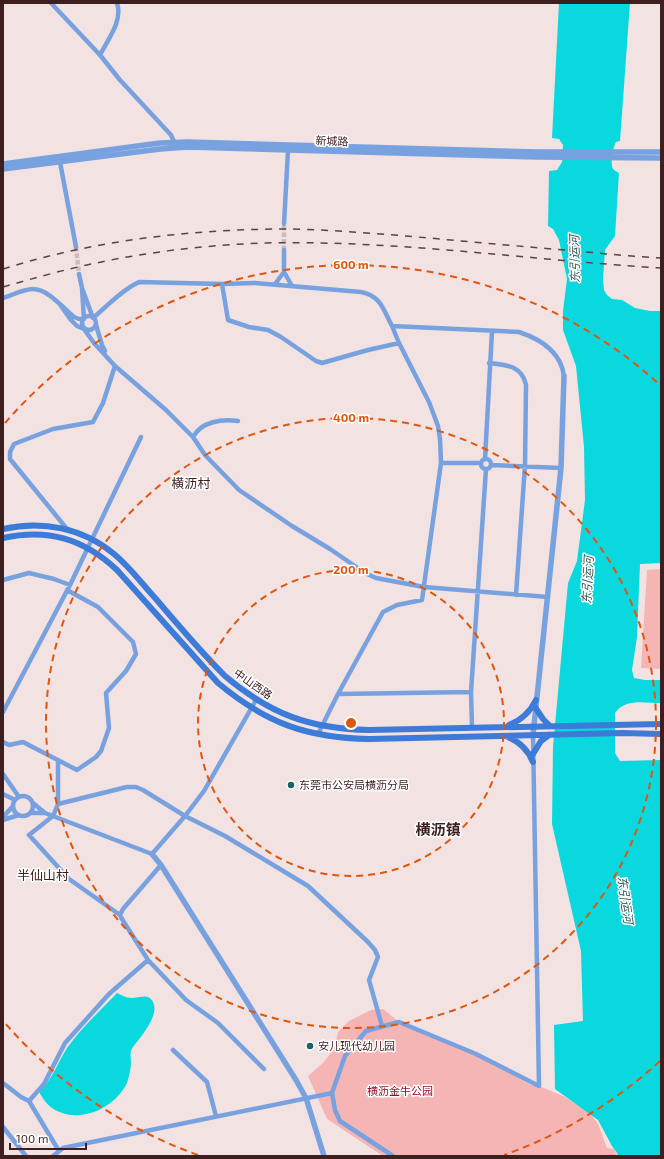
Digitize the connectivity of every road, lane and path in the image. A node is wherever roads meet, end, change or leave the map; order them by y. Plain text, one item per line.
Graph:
1 (51, 3) edge
2 (117, 3) edge
3 (100, 55) junction
4 (176, 145) junction
5 (288, 150) junction
6 (661, 152) edge
7 (555, 155) junction
8 (615, 155) junction
9 (661, 158) edge
10 (60, 162) junction
11 (3, 164) edge
12 (3, 169) edge
13 (284, 224) tunnel mouth
14 (76, 247) tunnel mouth
15 (284, 250) tunnel mouth
16 (284, 272) junction
17 (79, 274) tunnel mouth
18 (222, 284) junction
19 (275, 284) junction
20 (292, 286) junction
21 (82, 288) junction
22 (3, 298) edge
23 (61, 306) junction
24 (93, 318) junction
25 (84, 319) junction
26 (96, 324) junction
27 (392, 326) junction
28 (84, 328) junction
29 (492, 330) junction
30 (399, 343) junction
31 (108, 356) junction
32 (489, 363) junction
33 (115, 366) junction
34 (564, 376) joint
35 (238, 422) dead end
36 (141, 437) dead end
37 (193, 437) junction
38 (485, 459) junction
39 (441, 463) junction
40 (481, 463) junction
41 (492, 465) junction
42 (525, 465) junction
43 (561, 468) junction
44 (486, 469) junction
45 (3, 529) edge
46 (67, 530) junction
47 (3, 538) edge
48 (92, 539) junction
49 (88, 547) junction
50 (3, 580) edge
51 (70, 585) junction
52 (424, 587) junction
53 (67, 590) junction
54 (477, 591) junction
55 (516, 594) junction
56 (548, 597) junction
57 (471, 692) junction
58 (338, 694) junction
59 (256, 700) junction
60 (536, 703) junction
61 (252, 708) junction
62 (3, 712) edge
63 (661, 724) edge
64 (322, 726) junction
65 (505, 726) junction
66 (533, 726) junction
67 (550, 726) junction
68 (472, 727) junction
69 (318, 734) junction
70 (661, 734) edge
71 (533, 735) junction
72 (549, 735) junction
73 (505, 736) junction
74 (3, 742) edge
75 (533, 754) junction
76 (58, 760) junction
77 (533, 762) junction
78 (3, 774) edge
79 (3, 794) edge
80 (19, 797) junction
81 (15, 800) junction
82 (33, 803) junction
83 (58, 804) junction
84 (13, 806) junction
85 (45, 813) junction
86 (30, 814) junction
87 (19, 815) junction
88 (53, 816) junction
89 (185, 816) junction
90 (3, 818) edge
91 (152, 854) junction
92 (161, 865) junction
93 (120, 915) junction
94 (148, 960) junction
95 (382, 1026) junction
96 (173, 1050) dead end
97 (264, 1069) dead end
98 (3, 1083) edge
99 (332, 1093) junction
100 (306, 1098) junction
101 (29, 1101) junction
102 (216, 1116) junction
103 (3, 1127) edge
104 (59, 1151) junction
105 (26, 1156) edge
106 (53, 1156) edge
107 (324, 1156) edge
108 (392, 1156) edge

1 - 3 street
2 - 3 street
3 - 4 street
4 - 5 street, 新城路
4 - 7 street, 新城路
4 - 10 street, 新城路
4 - 11 street, 新城路
5 - 7 street, 新城路
5 - 13 street
6 - 8 street, 新城路
7 - 8 street, 新城路
8 - 9 street, 新城路
10 - 12 street, 新城路
10 - 14 street
15 - 16 street
16 - 19 street
16 - 20 street
17 - 21 street
18 - 19 street
18 - 24 street
18 - 30 street
19 - 20 street
20 - 27 street
21 - 24 street
21 - 25 street
22 - 23 street
23 - 25 street
23 - 28 street
24 - 25 street
24 - 26 street
25 - 28 street
26 - 28 street
26 - 31 street
27 - 29 street
27 - 30 street
28 - 31 street
29 - 32 street
29 - 34 street
30 - 39 street
31 - 33 street
32 - 38 street
32 - 42 street
33 - 37 street
33 - 46 street
34 - 43 street
35 - 37 street
36 - 48 street
37 - 52 street
38 - 40 street
38 - 41 street
39 - 40 street
39 - 52 street
40 - 44 street
41 - 42 street
41 - 44 street
42 - 43 street
42 - 55 street
43 - 56 street
44 - 54 street
45 - 46 main road, 中山西路
46 - 48 main road, 中山西路
47 - 49 main road, 中山西路
48 - 49 street
48 - 59 main road, 中山西路
49 - 51 street
49 - 61 main road, 中山西路
50 - 51 street
51 - 53 street
52 - 54 street
52 - 58 street
53 - 62 street
53 - 76 street
54 - 55 street
54 - 57 street
55 - 56 street
56 - 60 street
57 - 58 street
57 - 68 street
58 - 64 street
59 - 61 street
59 - 64 main road, 中山西路
60 - 65 main road
60 - 66 street
60 - 67 main road
61 - 69 main road, 中山西路
61 - 89 street
63 - 67 main road, 中山西路
64 - 68 main road, 中山西路
64 - 69 street
65 - 66 main road, 中山西路
65 - 68 main road, 中山西路
66 - 67 main road, 中山西路
66 - 71 street
69 - 73 main road, 中山西路
70 - 72 main road, 中山西路
71 - 72 main road, 中山西路
71 - 73 main road, 中山西路
71 - 75 street
72 - 75 main road
73 - 77 main road
74 - 76 street
75 - 77 street
76 - 83 street
77 - 95 street
78 - 80 street
79 - 81 street
80 - 81 street
80 - 82 street
81 - 84 street
82 - 85 street
82 - 86 street
83 - 88 street
83 - 89 street
84 - 87 street
84 - 90 street
85 - 86 street
85 - 88 street
86 - 87 street
87 - 90 street
88 - 91 street
88 - 93 street
89 - 91 street
89 - 95 street
91 - 92 street
92 - 93 street
92 - 100 street
93 - 94 street
94 - 97 street
94 - 101 street
95 - 99 street
96 - 102 street
98 - 101 street
99 - 100 street
99 - 108 street
100 - 102 street
100 - 107 street
101 - 104 street
102 - 104 street
103 - 105 street
104 - 106 street

